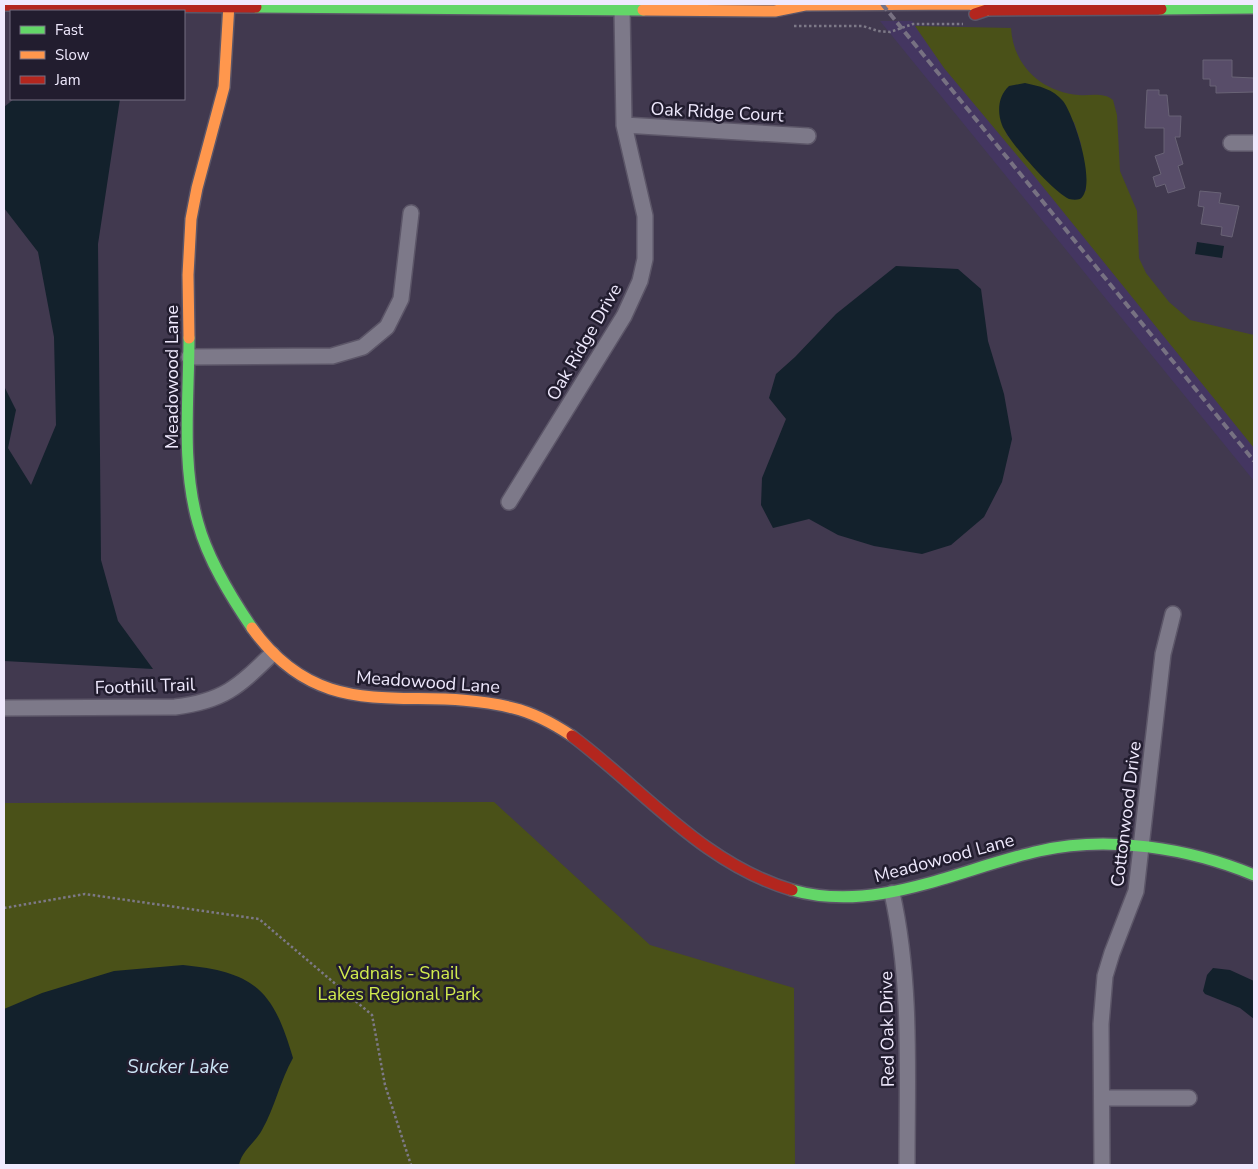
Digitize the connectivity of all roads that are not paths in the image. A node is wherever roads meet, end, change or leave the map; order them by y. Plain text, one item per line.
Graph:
1 (229, 5) edge
2 (4, 6) edge
3 (1172, 6) edge
4 (987, 7) edge
5 (1254, 8) edge
6 (622, 9) junction
7 (624, 125) junction
8 (808, 136) dead end
9 (1232, 143) dead end
10 (1254, 143) edge
11 (411, 212) dead end
12 (189, 357) junction
13 (509, 502) dead end
14 (1173, 614) dead end
15 (272, 654) junction
16 (4, 708) edge
17 (1143, 848) junction
18 (1254, 876) edge
19 (892, 893) junction
20 (1102, 1098) junction
21 (1189, 1098) dead end
22 (907, 1165) edge
23 (1102, 1165) edge

1 - 2 street
1 - 6 street
1 - 12 street, Meadowood Lane
3 - 4 street
3 - 5 street
4 - 6 street
6 - 7 street, Oak Ridge Drive
7 - 8 street, Oak Ridge Court
7 - 13 street, Oak Ridge Drive
9 - 10 street
11 - 12 street
12 - 15 street, Meadowood Lane
14 - 17 street, Cottonwood Drive
15 - 16 street, Foothill Trail
15 - 19 street, Meadowood Lane
17 - 18 street, Meadowood Lane
17 - 19 street, Meadowood Lane
17 - 20 street, Cottonwood Drive
19 - 22 street, Red Oak Drive
20 - 21 street
20 - 23 street, Cottonwood Drive

